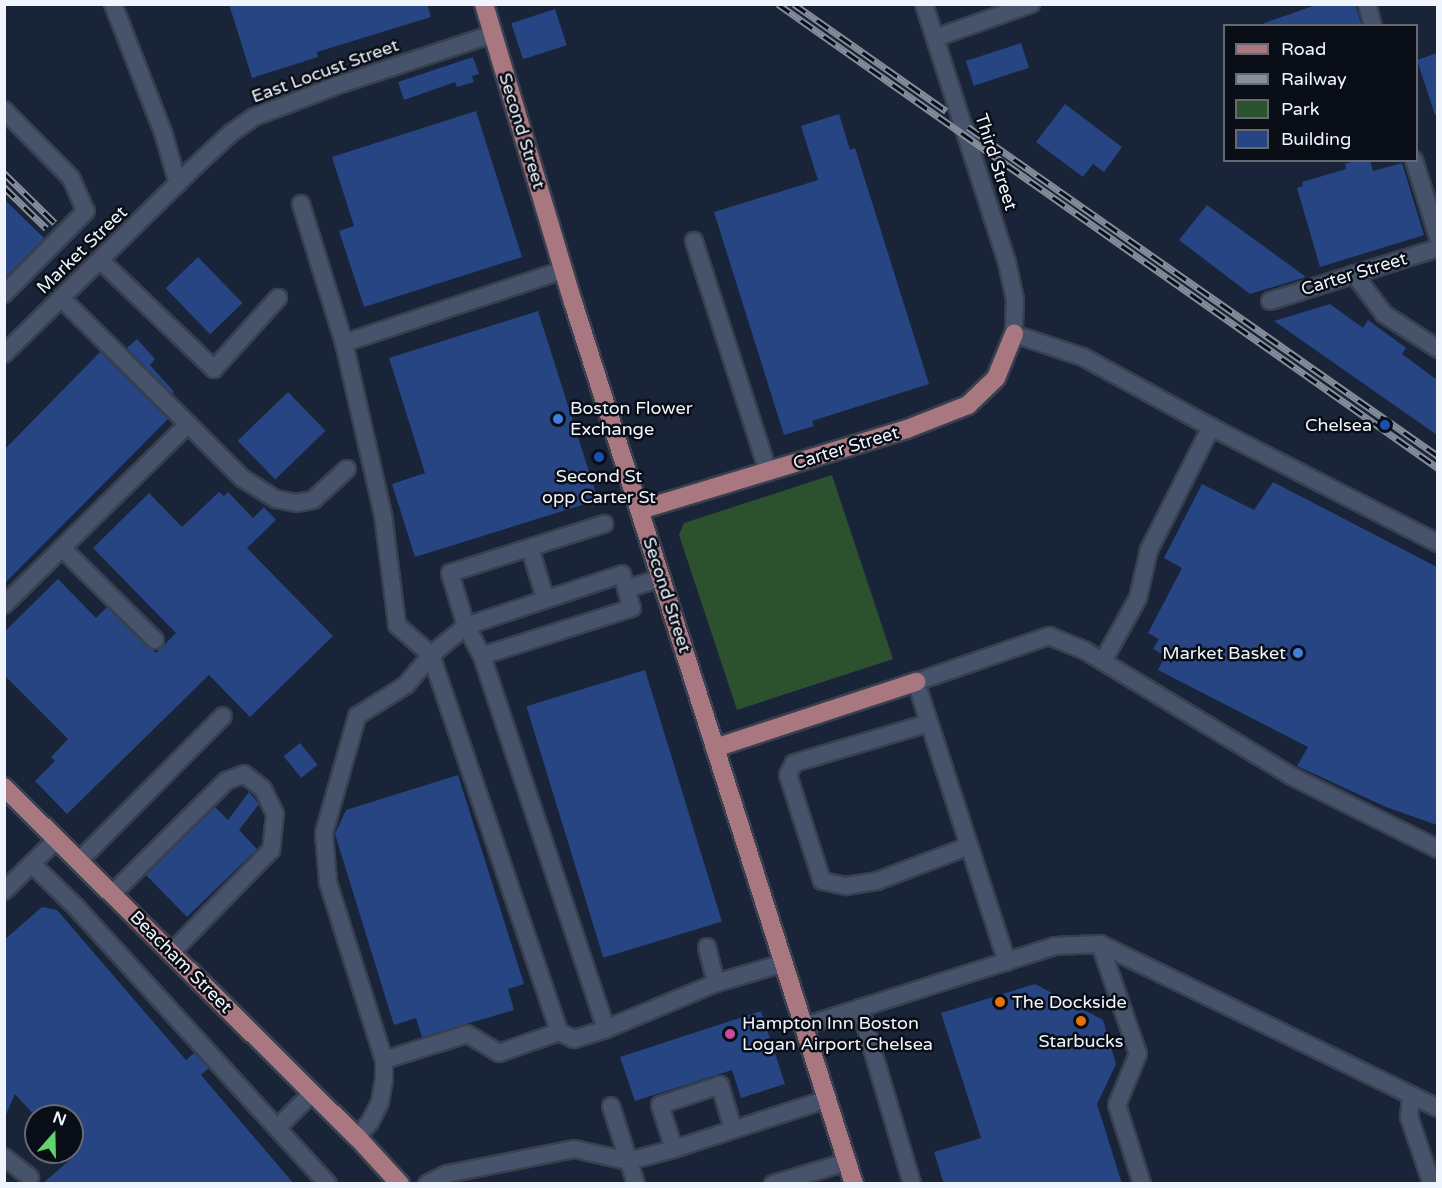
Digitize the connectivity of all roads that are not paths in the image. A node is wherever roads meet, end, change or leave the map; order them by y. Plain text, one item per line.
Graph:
1 (113, 4) edge
2 (484, 4) edge
3 (924, 4) edge
4 (1031, 4) edge
5 (1367, 4) edge
6 (1372, 24) edge
7 (492, 34) junction
8 (935, 38) junction
9 (4, 110) edge
10 (1415, 162) edge
11 (183, 179) junction
12 (301, 204) dead end
13 (1437, 237) edge
14 (694, 241) dead end
15 (1437, 248) edge
16 (100, 260) junction
17 (563, 270) junction
18 (1354, 274) junction
19 (4, 294) edge
20 (61, 298) junction
21 (278, 298) dead end
22 (1270, 301) dead end
23 (1014, 334) junction
24 (344, 343) junction
25 (1437, 349) edge
26 (4, 354) edge
27 (188, 424) junction
28 (1211, 427) junction
29 (347, 469) dead end
30 (768, 472) junction
31 (640, 510) junction
32 (604, 524) dead end
33 (1437, 543) edge
34 (62, 548) junction
35 (530, 548) junction
36 (662, 578) junction
37 (626, 589) junction
38 (545, 598) junction
39 (4, 605) edge
40 (466, 626) junction
41 (155, 640) dead end
42 (431, 655) junction
43 (482, 656) junction
44 (1103, 661) junction
45 (916, 682) junction
46 (223, 716) dead end
47 (929, 723) junction
48 (715, 748) junction
49 (4, 787) edge
50 (57, 839) junction
51 (969, 846) junction
52 (1437, 849) edge
53 (79, 861) junction
54 (32, 864) junction
55 (4, 891) edge
56 (112, 894) junction
57 (1100, 944) junction
58 (707, 947) dead end
59 (171, 953) junction
60 (1007, 962) junction
61 (784, 963) junction
62 (716, 983) junction
63 (861, 1008) junction
64 (804, 1026) junction
65 (606, 1029) junction
66 (559, 1032) junction
67 (384, 1059) junction
68 (312, 1093) junction
69 (1411, 1095) junction
70 (828, 1099) junction
71 (611, 1106) dead end
72 (1437, 1108) edge
73 (277, 1128) junction
74 (733, 1129) junction
75 (357, 1137) junction
76 (674, 1149) junction
77 (4, 1157) edge
78 (628, 1161) junction
79 (847, 1162) junction
80 (30, 1177) dead end
81 (328, 1184) edge
82 (400, 1184) edge
83 (427, 1184) edge
84 (636, 1184) edge
85 (773, 1184) edge
86 (854, 1184) edge
87 (912, 1184) edge
88 (1142, 1184) edge
89 (1432, 1184) edge

1 - 11 street
2 - 7 main road, Second Street
3 - 8 street, Third Street
4 - 8 street
5 - 6 street
7 - 11 street, East Locust Street
7 - 17 main road, Second Street
8 - 23 street, Third Street
9 - 19 street
10 - 13 street
11 - 16 street, Market Street
12 - 24 street
14 - 30 street
15 - 18 street, Carter Street
16 - 20 street, Market Street
16 - 21 street
17 - 24 street
17 - 31 main road, Second Street
18 - 22 street, Carter Street
18 - 25 street
20 - 26 street, Market Street
20 - 27 street
23 - 28 street
23 - 30 main road, Carter Street
24 - 42 street
27 - 29 street
27 - 34 street
28 - 33 street
28 - 44 street
30 - 31 main road, Carter Street
31 - 36 main road, Second Street
32 - 35 street
34 - 39 street
34 - 41 street
35 - 38 street
35 - 40 street
36 - 37 street
36 - 48 main road, Second Street
37 - 38 street
37 - 43 street
38 - 40 street
40 - 42 street
40 - 43 street
42 - 66 street
42 - 67 street
43 - 65 street
44 - 45 street
44 - 52 street
45 - 47 street
45 - 48 main road
46 - 53 street
47 - 51 street
47 - 51 street
48 - 61 main road, Second Street
49 - 50 main road, Beacham Street
50 - 53 main road, Beacham Street
50 - 54 street
51 - 60 street
53 - 56 main road, Beacham Street
54 - 55 street
54 - 73 street
56 - 59 main road, Beacham Street
56 - 59 street
57 - 60 street
57 - 69 street
57 - 88 street
58 - 62 street
59 - 68 main road, Beacham Street
60 - 63 street
61 - 62 street
61 - 64 main road, Second Street
62 - 65 street
63 - 64 street
63 - 87 street
64 - 70 main road, Second Street
65 - 66 street
66 - 67 street
67 - 75 street
68 - 73 street
68 - 75 main road, Beacham Street
69 - 72 street
69 - 89 street
70 - 74 street
70 - 79 main road, Second Street
71 - 78 street
73 - 81 street
74 - 76 street
74 - 76 street
75 - 82 main road, Beacham Street
76 - 78 street
77 - 80 street
78 - 83 street
78 - 84 street
79 - 85 street
79 - 86 main road, Second Street

